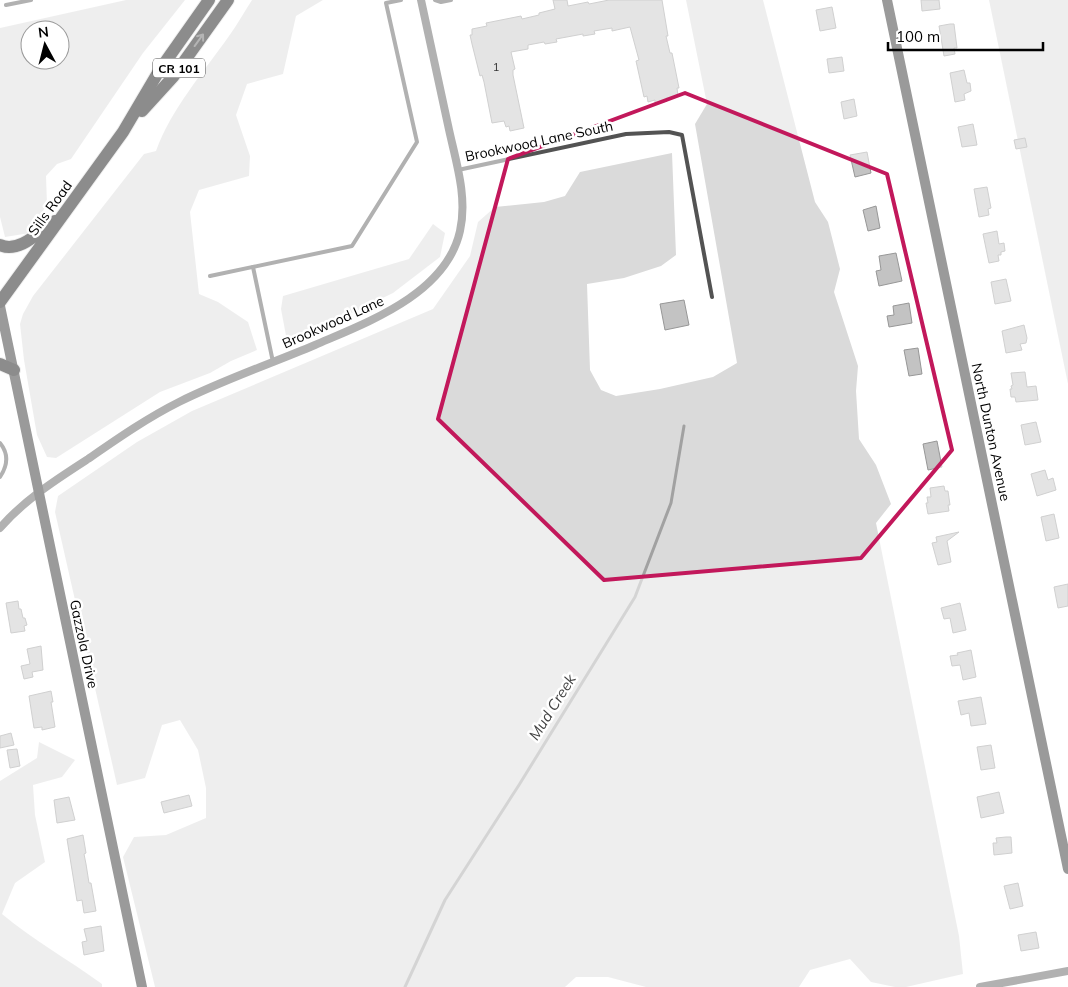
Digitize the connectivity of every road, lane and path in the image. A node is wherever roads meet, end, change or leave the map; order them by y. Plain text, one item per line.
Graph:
1 (31, 0) edge
2 (209, 0) edge
3 (228, 0) edge
4 (401, 0) edge
5 (421, 0) edge
6 (435, 0) edge
7 (451, 0) edge
8 (887, 0) edge
9 (6, 5) dead end
10 (123, 132) junction
11 (458, 170) junction
12 (64, 215) junction
13 (0, 244) edge
14 (253, 267) junction
15 (210, 276) dead end
16 (712, 297) dead end
17 (0, 304) edge
18 (273, 363) junction
19 (0, 364) edge
20 (14, 370) junction
21 (0, 443) edge
22 (0, 477) edge
23 (38, 494) junction
24 (0, 528) edge
25 (1068, 869) edge
26 (1068, 971) edge
27 (142, 987) edge
28 (980, 987) edge

1 - 9 lane
2 - 10 main road, Sills Road / CR 101
10 -> 3 main road, Sills Road / CR 101
4 - 14 lane
5 - 11 street, Brookwood Lane
6 - 7 lane
8 - 25 street, North Dunton Avenue
10 - 12 main road, Sills Road / CR 101
11 - 16 lane, Brookwood Lane South
11 - 18 street, Brookwood Lane
12 - 13 main road
12 - 17 main road, Sills Road / CR 101
14 - 15 lane
14 - 18 lane
17 - 20 street, Gazzola Drive
18 - 23 street, Brookwood Lane
19 - 20 main road
20 - 23 street, Gazzola Drive
21 - 22 lane
23 - 24 street, Brookwood Lane
23 - 27 street, Gazzola Drive
26 - 28 street

